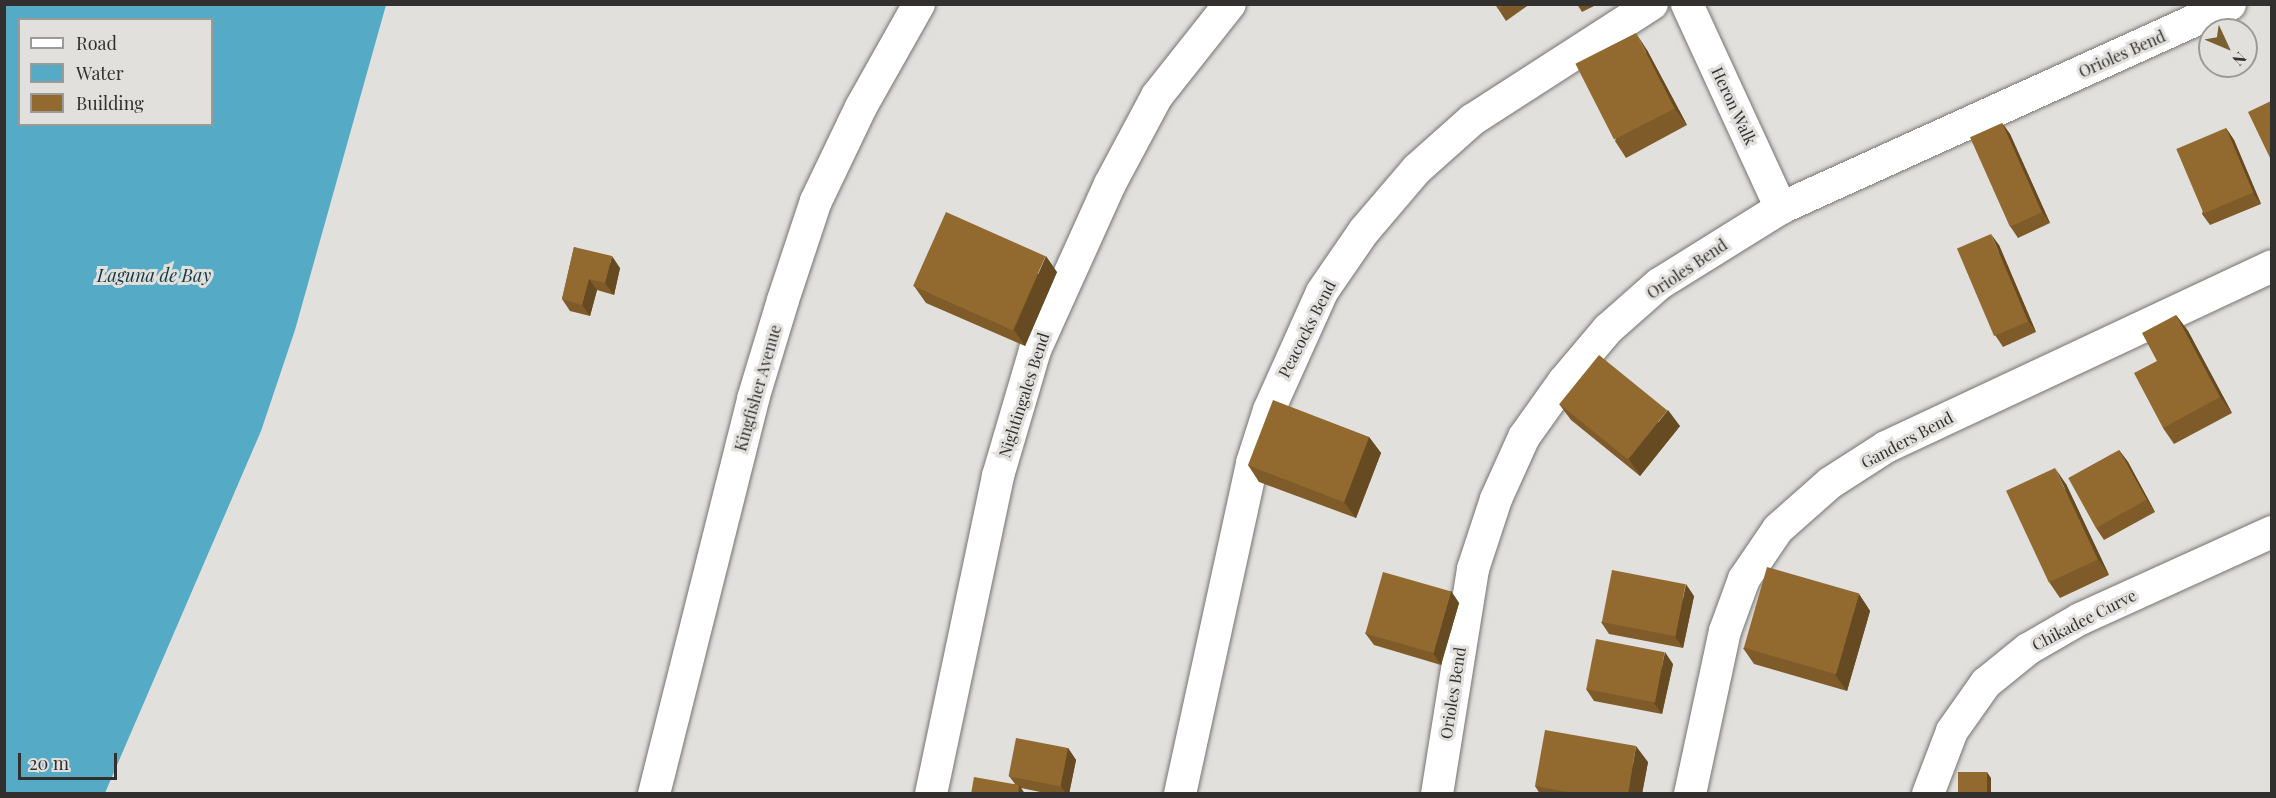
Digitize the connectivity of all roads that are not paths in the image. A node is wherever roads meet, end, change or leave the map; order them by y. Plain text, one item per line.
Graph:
1 (919, 4) edge
2 (1230, 4) edge
3 (1652, 4) edge
4 (1687, 4) edge
5 (2230, 4) edge
6 (1781, 208) junction
7 (2271, 266) edge
8 (2271, 532) edge
9 (654, 794) edge
10 (931, 794) edge
11 (1180, 794) edge
12 (1437, 794) edge
13 (1690, 794) edge
14 (1928, 794) edge

1 - 9 street, Kingfisher Avenue
2 - 10 street, Nightingales Bend
3 - 11 street, Peacocks Bend
4 - 6 street, Heron Walk
5 - 6 street, Orioles Bend
6 - 12 street, Orioles Bend
7 - 13 street, Ganders Bend
8 - 14 street, Chikadee Curve

